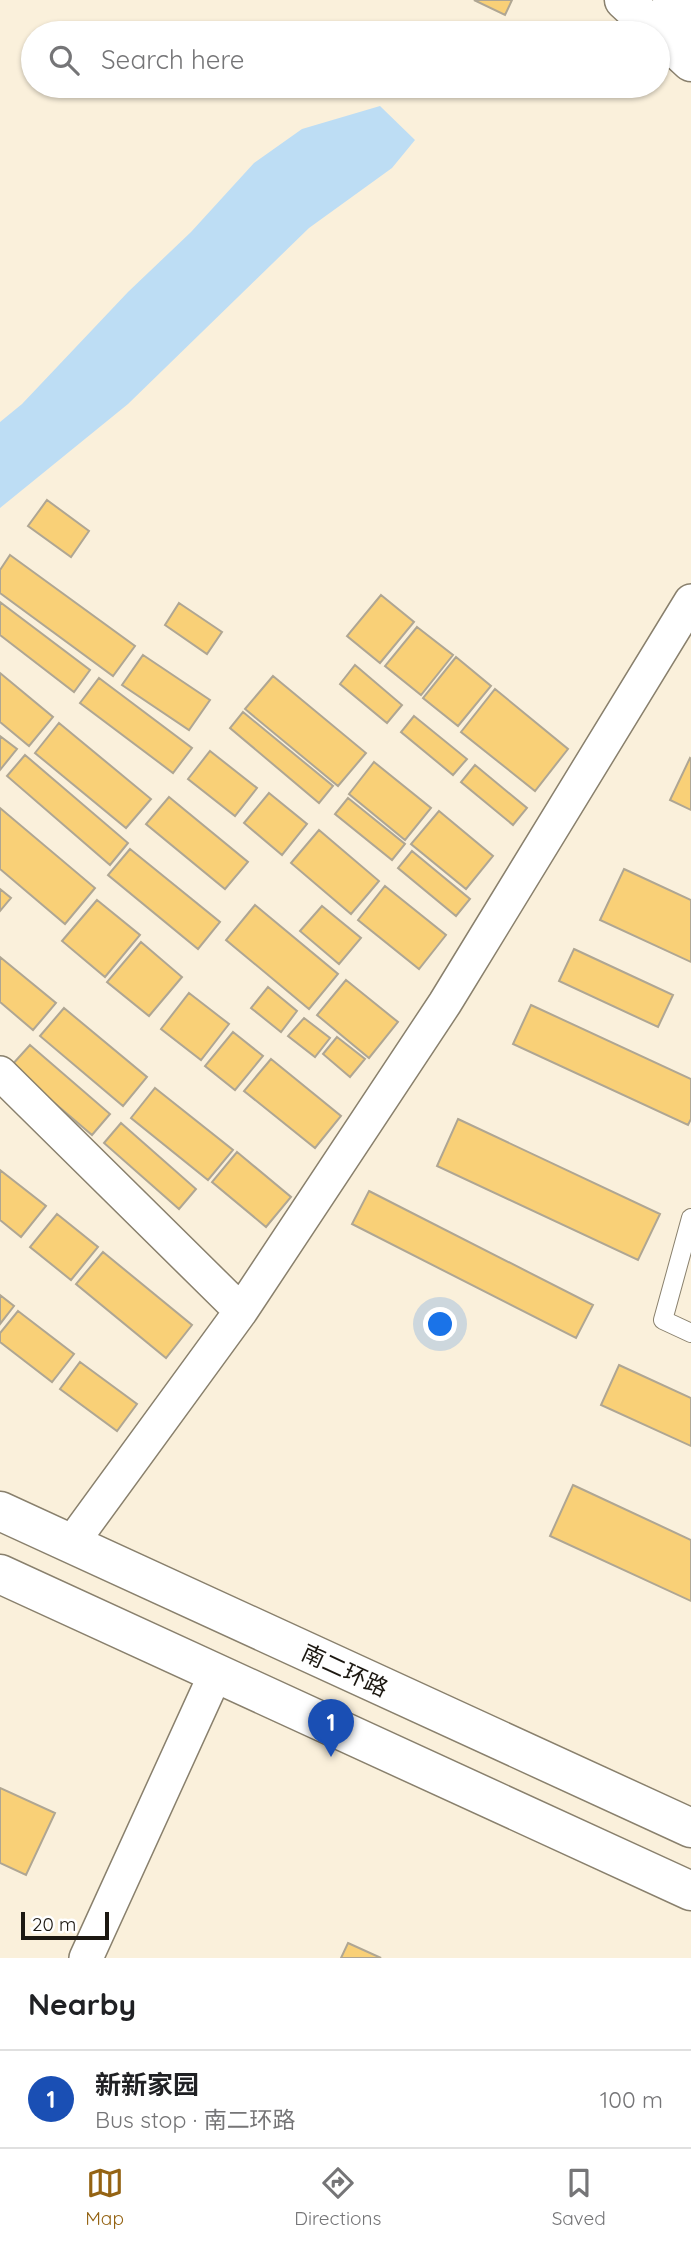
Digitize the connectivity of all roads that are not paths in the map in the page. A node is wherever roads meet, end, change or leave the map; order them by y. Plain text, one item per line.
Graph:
1 (624, 0) edge
2 (672, 0) edge
3 (691, 19) edge
4 (647, 21) edge
5 (670, 43) edge
6 (691, 62) edge
7 (691, 601) edge
8 (0, 1073) edge
9 (691, 1218) edge
10 (241, 1311) junction
11 (691, 1333) edge
12 (0, 1511) edge
13 (71, 1544) junction
14 (0, 1574) edge
15 (45, 1595) junction
16 (216, 1673) junction
17 (691, 1828) edge
18 (691, 1891) edge
19 (86, 1958) edge

1 - 4 main road
2 - 3 main road
5 - 6 main road
7 - 10 street
8 - 10 street
9 - 11 lane
10 - 13 street
12 - 13 main road, 南二环路
13 - 15 main road
13 - 17 main road, 南二环路
14 - 15 main road
15 - 16 main road
16 - 18 main road
16 - 19 street

